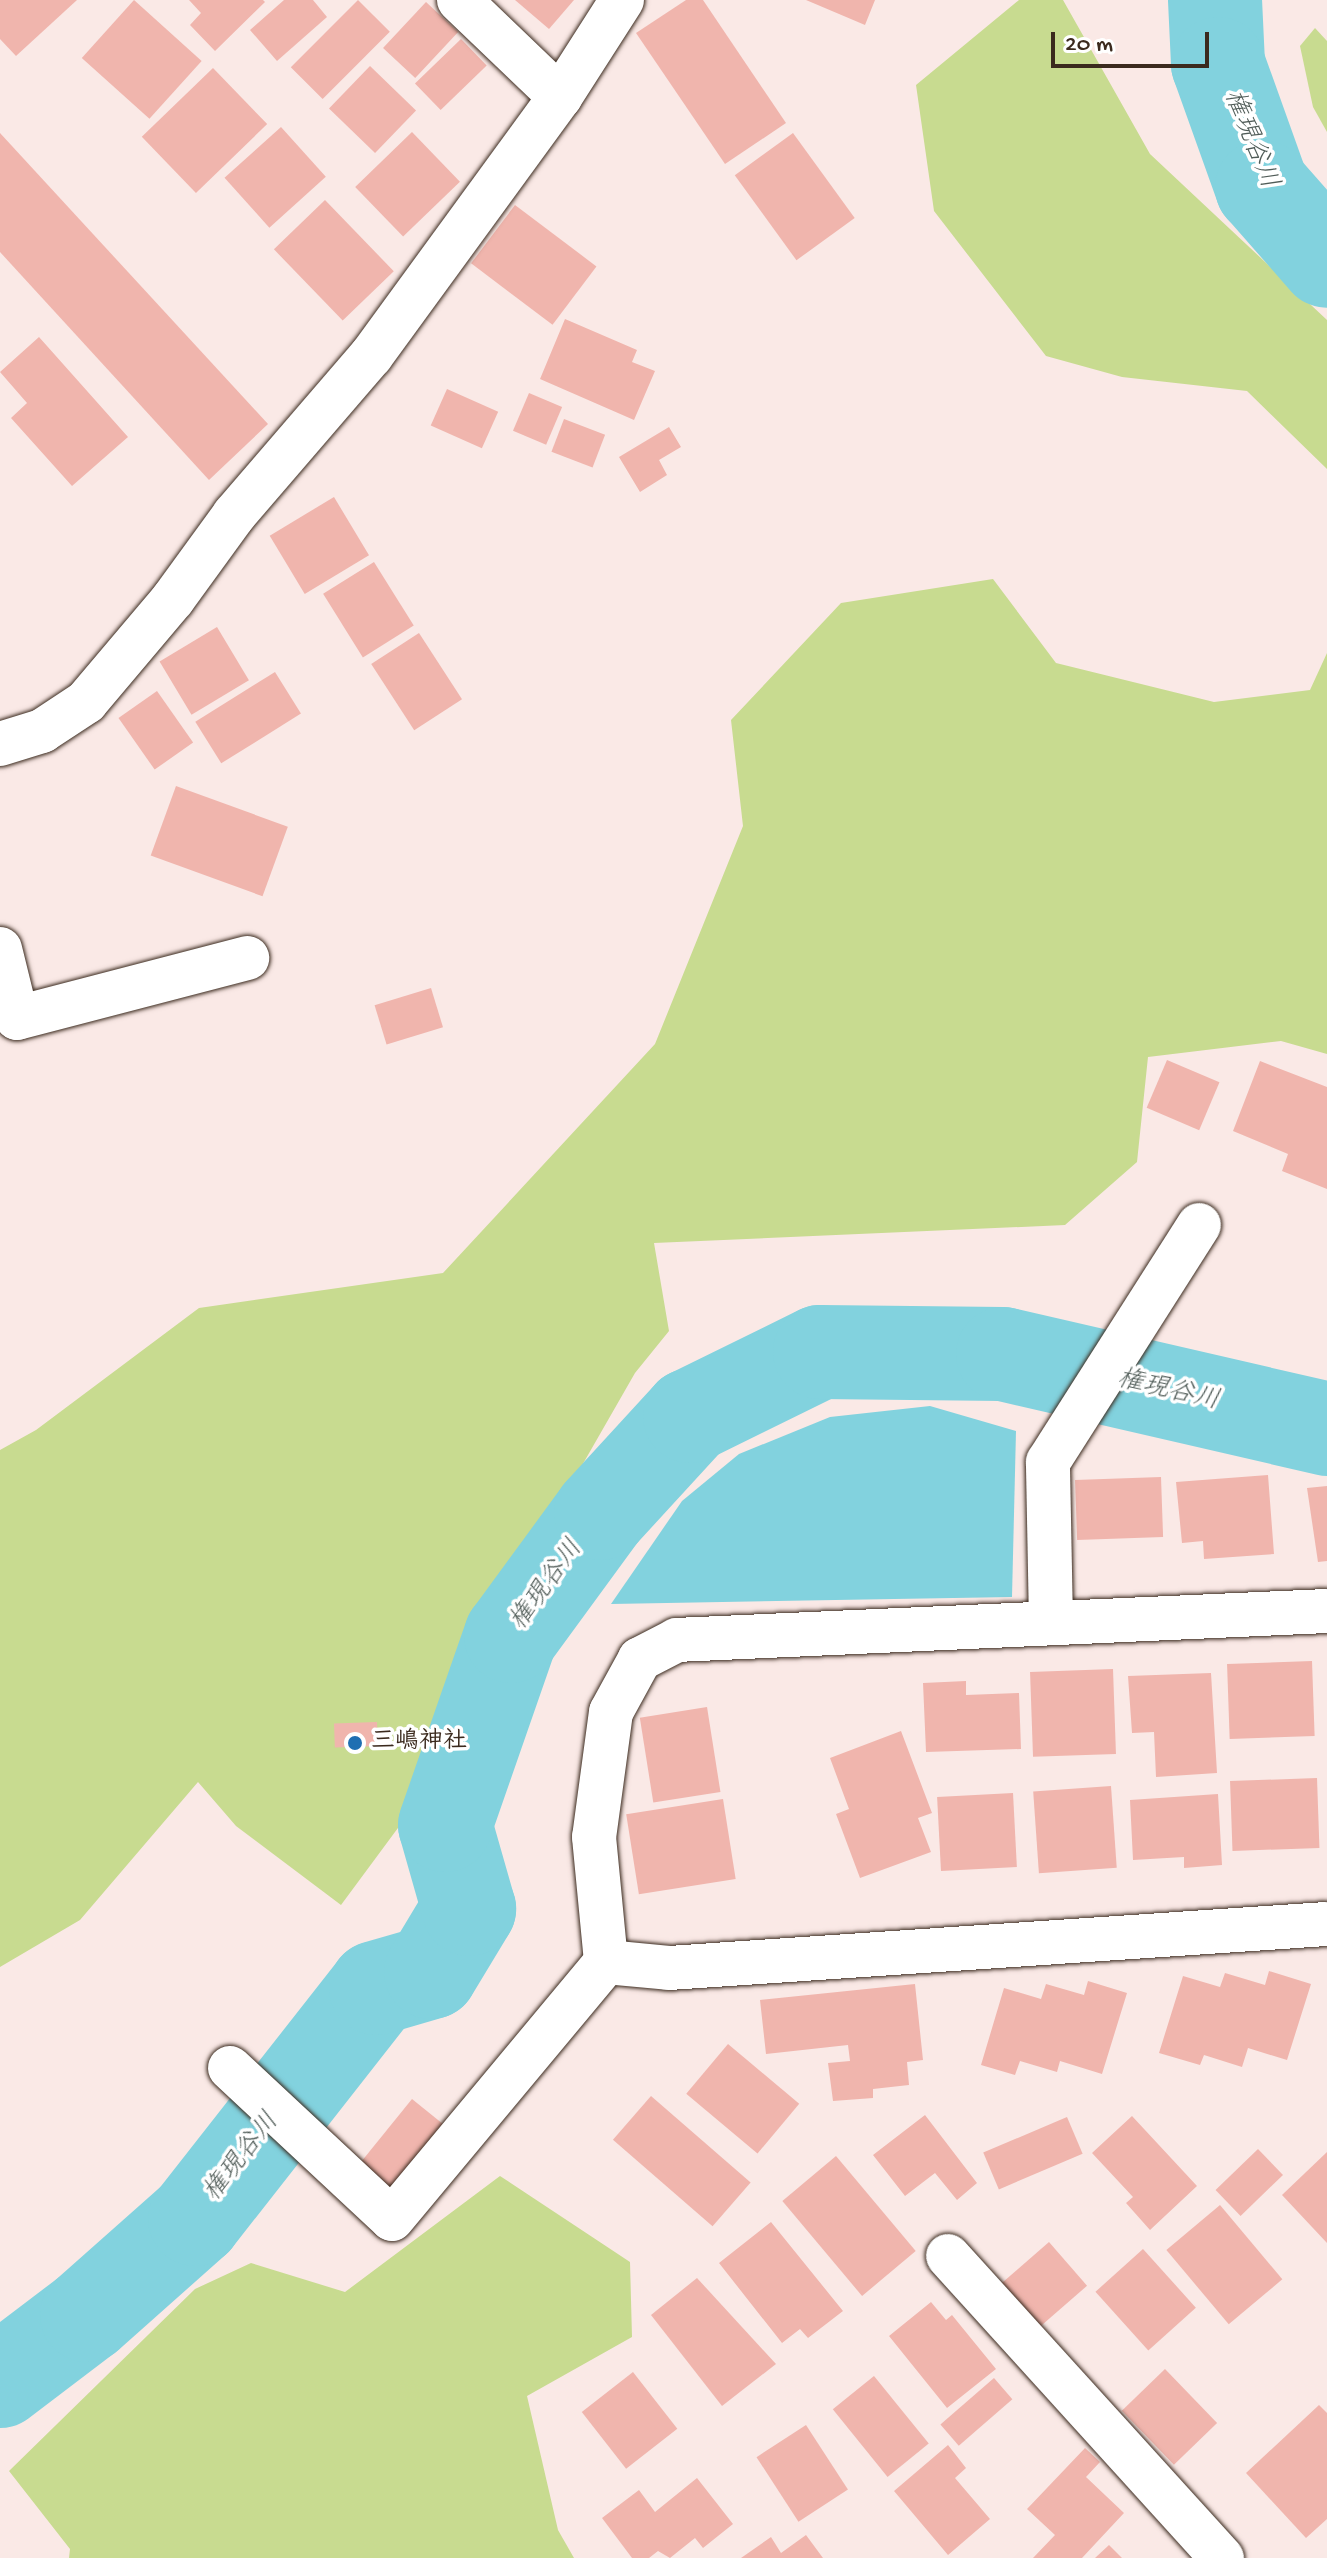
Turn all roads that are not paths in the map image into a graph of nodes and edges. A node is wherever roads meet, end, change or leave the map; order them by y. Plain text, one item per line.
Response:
1 (459, 0) edge
2 (622, 0) edge
3 (560, 97) junction
4 (0, 744) edge
5 (0, 949) edge
6 (247, 958) dead end
7 (1199, 1225) dead end
8 (1327, 1611) edge
9 (1051, 1623) junction
10 (1327, 1924) edge
11 (606, 1962) junction
12 (230, 2068) dead end
13 (948, 2256) dead end
14 (1222, 2558) edge

1 - 3 street
2 - 3 street
3 - 4 street
5 - 6 street
7 - 9 street
8 - 9 street
9 - 11 street
10 - 11 street
11 - 12 street
13 - 14 street

